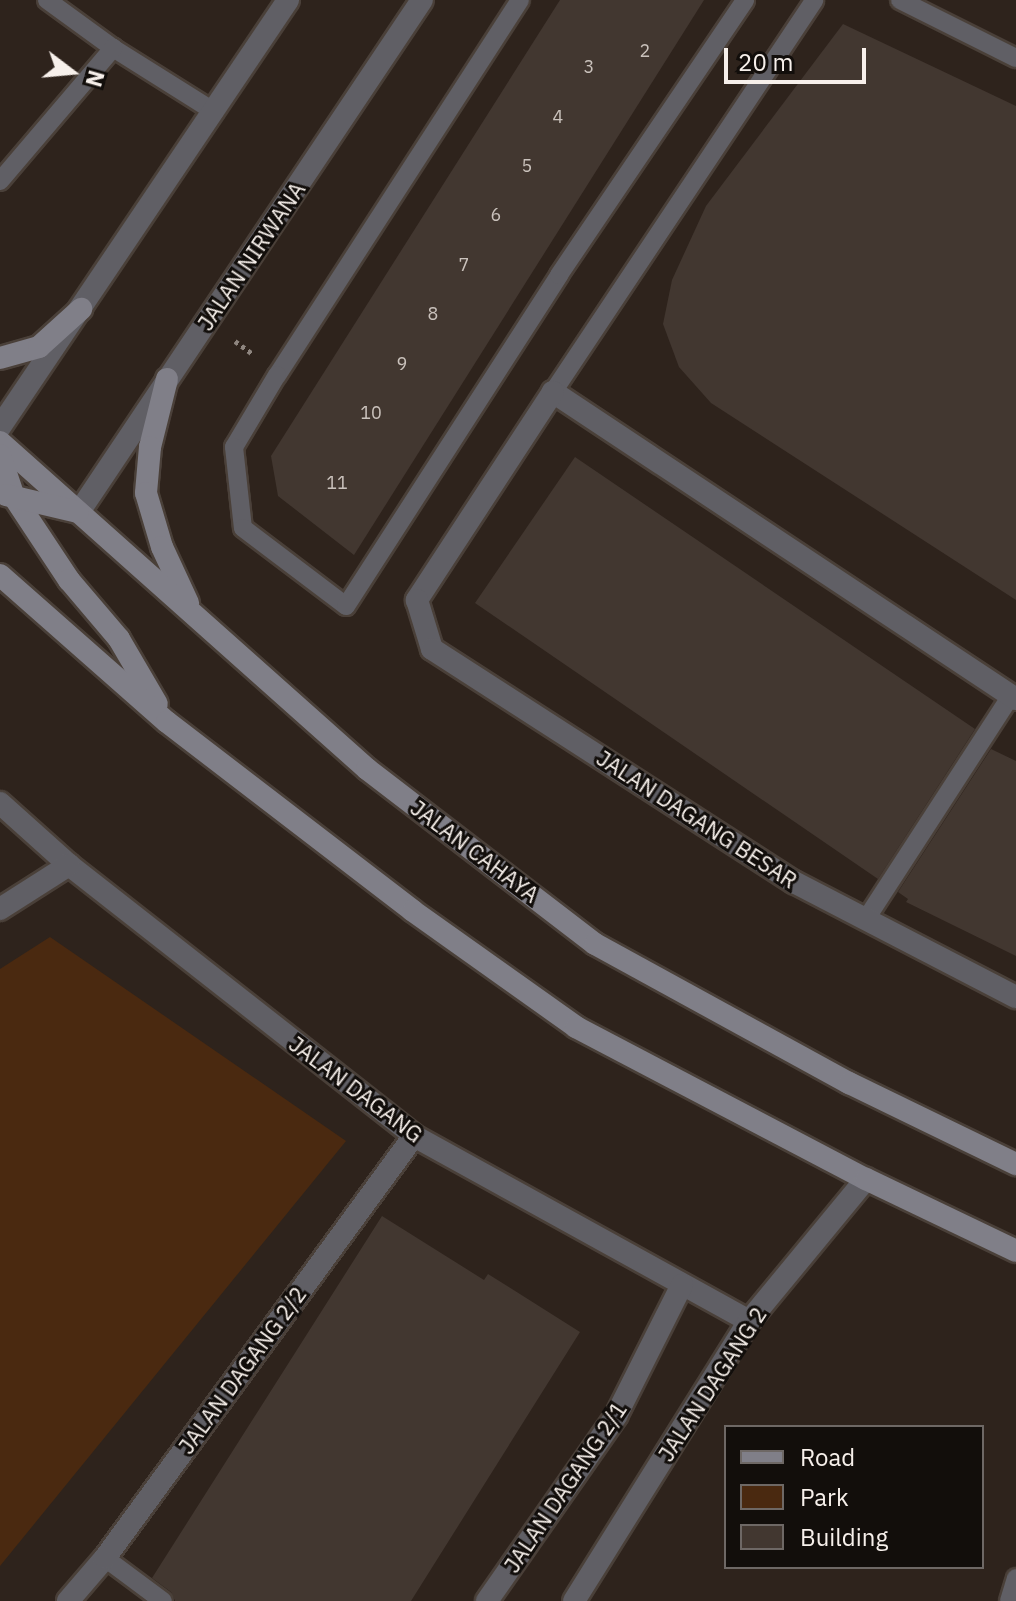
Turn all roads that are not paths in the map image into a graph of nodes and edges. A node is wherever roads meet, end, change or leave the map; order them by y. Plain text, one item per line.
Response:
1 (47, 0) edge
2 (288, 0) edge
3 (422, 0) edge
4 (520, 0) edge
5 (745, 0) edge
6 (814, 0) edge
7 (900, 0) edge
8 (113, 48) junction
9 (1016, 58) edge
10 (215, 112) junction
11 (0, 181) edge
12 (81, 309) junction
13 (0, 358) edge
14 (167, 379) junction
15 (553, 392) junction
16 (0, 427) edge
17 (0, 442) edge
18 (0, 455) edge
19 (7, 495) edge
20 (79, 512) junction
21 (0, 575) edge
22 (193, 613) junction
23 (1013, 698) edge
24 (167, 722) junction
25 (0, 803) edge
26 (69, 865) junction
27 (0, 909) edge
28 (866, 919) junction
29 (1016, 997) edge
30 (414, 1136) junction
31 (1016, 1164) edge
32 (866, 1179) junction
33 (1016, 1251) edge
34 (682, 1285) junction
35 (749, 1321) junction
36 (105, 1558) junction
37 (1016, 1578) edge
38 (68, 1601) edge
39 (163, 1601) edge
40 (487, 1601) edge
41 (574, 1601) edge
42 (1009, 1601) edge

1 - 8 lane
2 - 10 street
3 - 14 street, JALAN NIRWANA
4 - 5 lane
6 - 15 lane
7 - 9 lane
8 - 10 lane
8 - 11 lane
10 - 12 street
12 - 13 main road
12 - 16 street
14 - 20 street, JALAN NIRWANA
14 - 22 main road
15 - 23 street
15 - 28 street, JALAN DAGANG BESAR
17 - 20 main road, JALAN CAHAYA
18 - 19 main road
19 - 20 main road
19 - 24 main road
20 - 22 main road, JALAN CAHAYA
21 - 24 main road
22 - 31 main road, JALAN CAHAYA
23 - 28 lane
24 - 32 main road
25 - 26 street, JALAN DAGANG
26 - 27 street
26 - 30 street, JALAN DAGANG
28 - 29 street, JALAN DAGANG BESAR
30 - 34 street, JALAN DAGANG
30 - 36 street, JALAN DAGANG 2/2
32 - 33 main road
32 - 35 street, JALAN DAGANG 2
34 - 35 street, JALAN DAGANG
34 - 40 street, JALAN DAGANG 2/1
35 - 41 street, JALAN DAGANG 2
36 - 38 street, JALAN DAGANG 2/2
36 - 39 lane
37 - 42 lane

